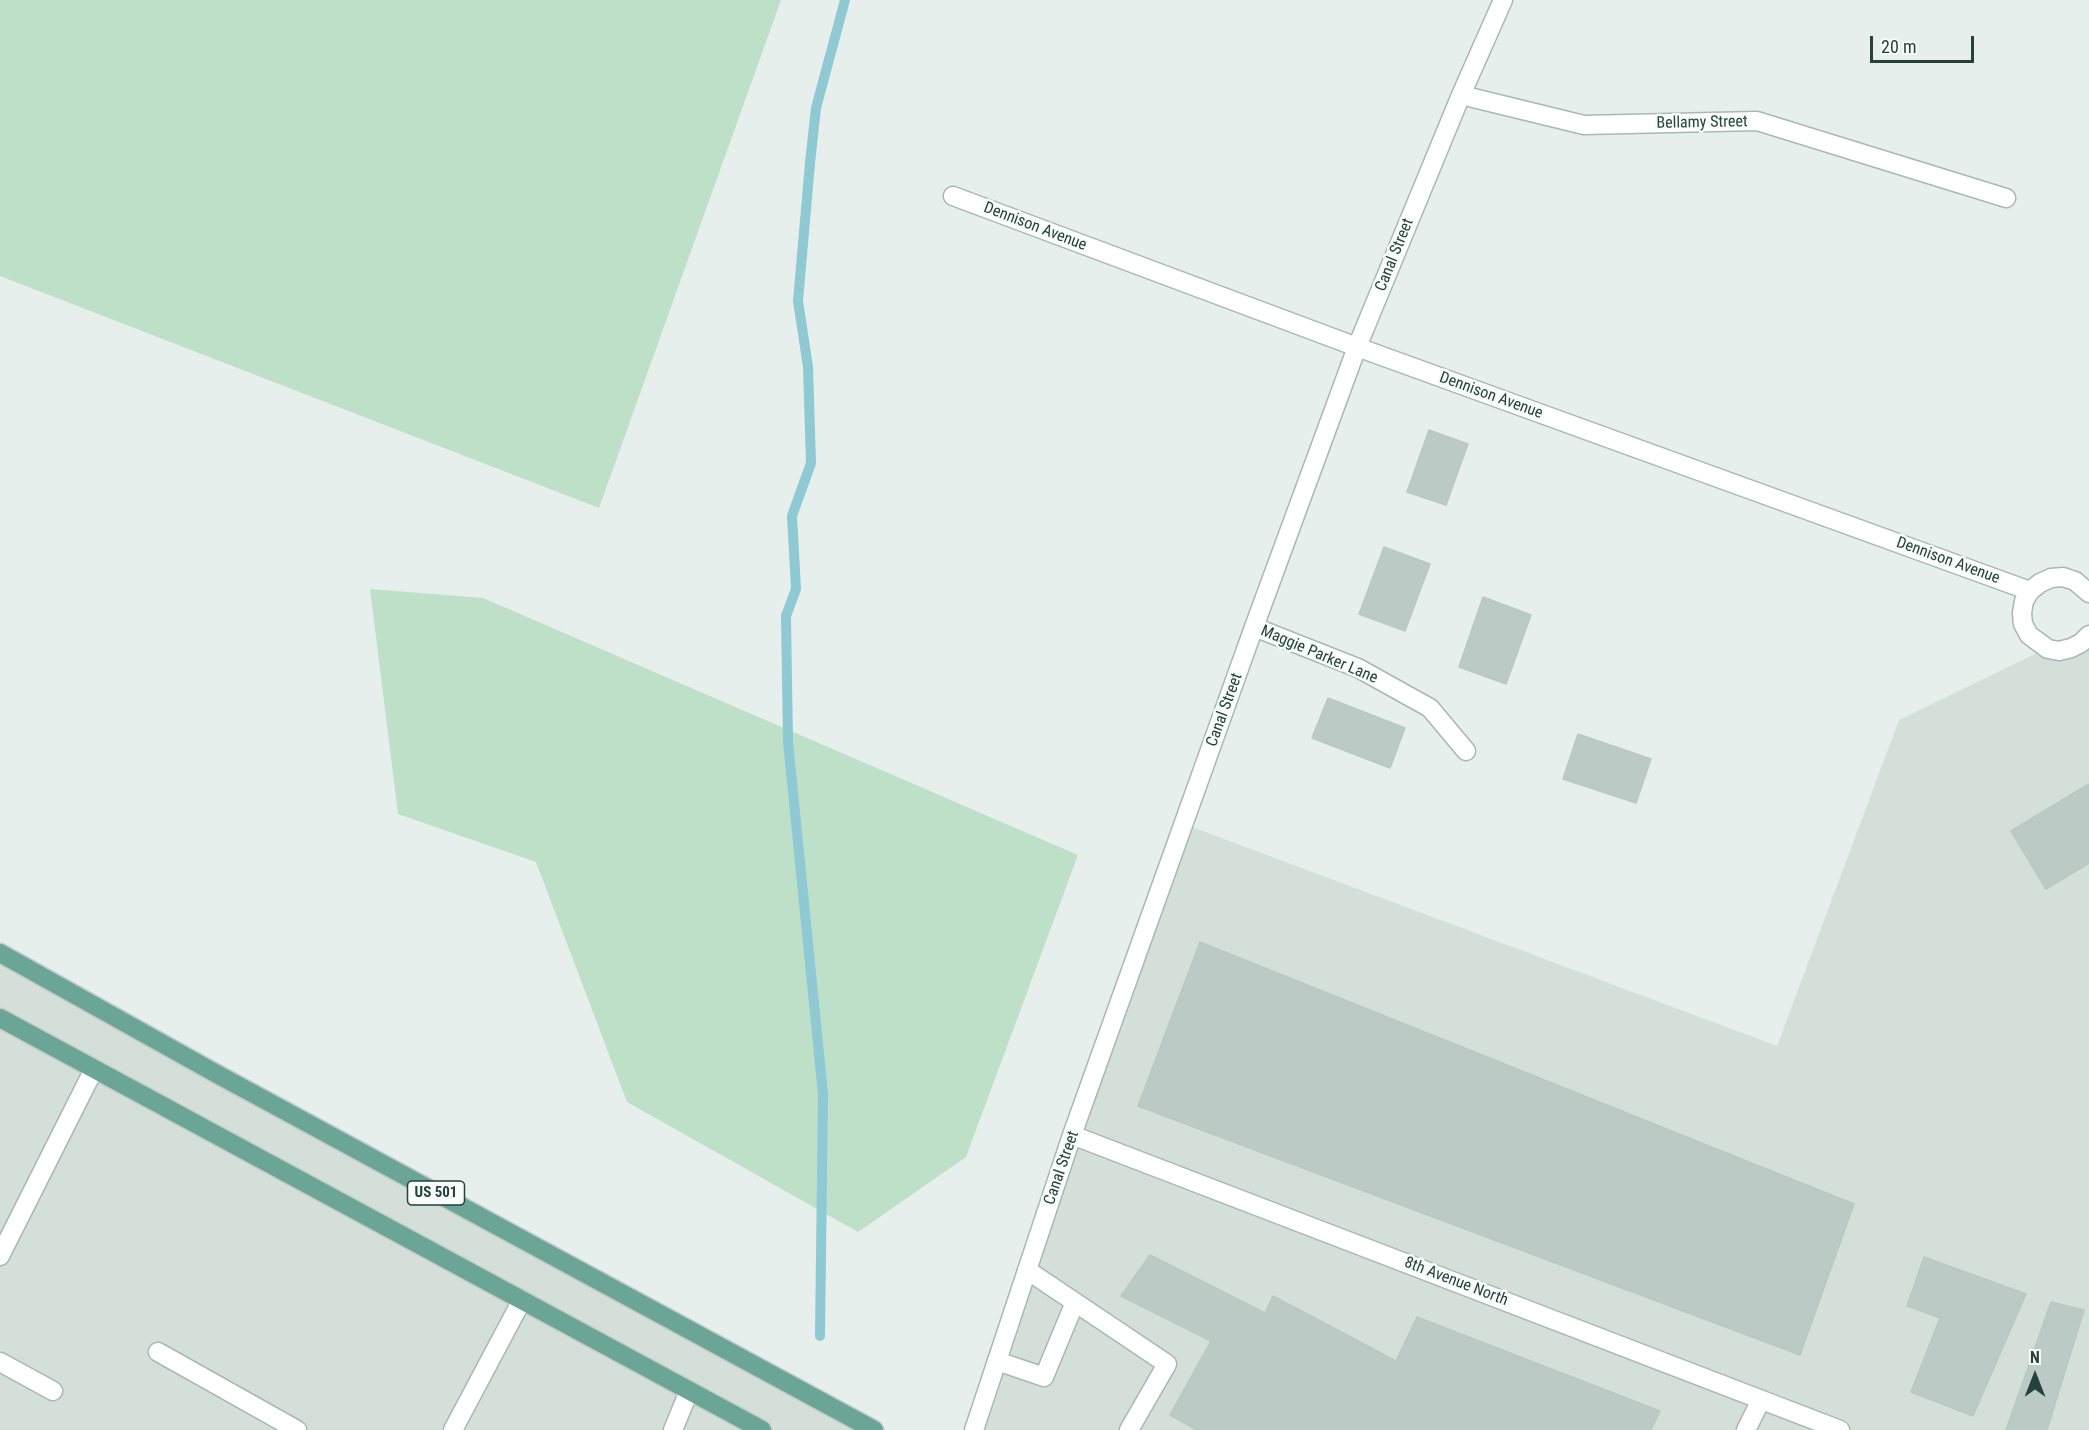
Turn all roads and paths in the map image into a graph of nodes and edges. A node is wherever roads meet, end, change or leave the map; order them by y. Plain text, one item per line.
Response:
1 (1503, 0) edge
2 (1461, 95) junction
3 (953, 196) dead end
4 (2006, 198) dead end
5 (1357, 347) junction
6 (2030, 591) junction
7 (2089, 593) edge
8 (1254, 627) junction
9 (2089, 635) edge
10 (1466, 750) dead end
11 (0, 953) edge
12 (0, 1018) edge
13 (94, 1069) junction
14 (1072, 1135) junction
15 (1, 1252) edge
16 (1028, 1270) junction
17 (522, 1300) junction
18 (1075, 1302) junction
19 (158, 1352) dead end
20 (997, 1361) junction
21 (0, 1362) edge
22 (53, 1391) dead end
23 (689, 1391) junction
24 (1761, 1400) junction
25 (297, 1430) edge
26 (453, 1430) edge
27 (673, 1430) edge
28 (762, 1430) edge
29 (874, 1430) edge
30 (974, 1430) edge
31 (1129, 1430) edge
32 (1746, 1430) edge
33 (1840, 1430) edge

1 - 2 street, Canal Street
2 - 4 street, Bellamy Street
2 - 5 street, Canal Street
3 - 5 street, Dennison Avenue
5 - 6 street, Dennison Avenue
5 - 8 street, Canal Street
6 - 7 street
6 - 9 street
8 - 10 street, Maggie Parker Lane
8 - 14 street, Canal Street
11 - 29 main road, US 501
12 - 13 main road
13 - 15 street
13 - 17 main road
14 - 16 street, Canal Street
14 - 24 street, 8th Avenue North
16 - 18 street
16 - 20 street, Canal Street
17 - 23 main road
17 - 26 street
18 - 20 street
18 - 31 street
19 - 25 street
20 - 30 street, Canal Street
21 - 22 street
23 - 27 street
23 - 28 main road
24 - 32 street
24 - 33 street, 8th Avenue North

